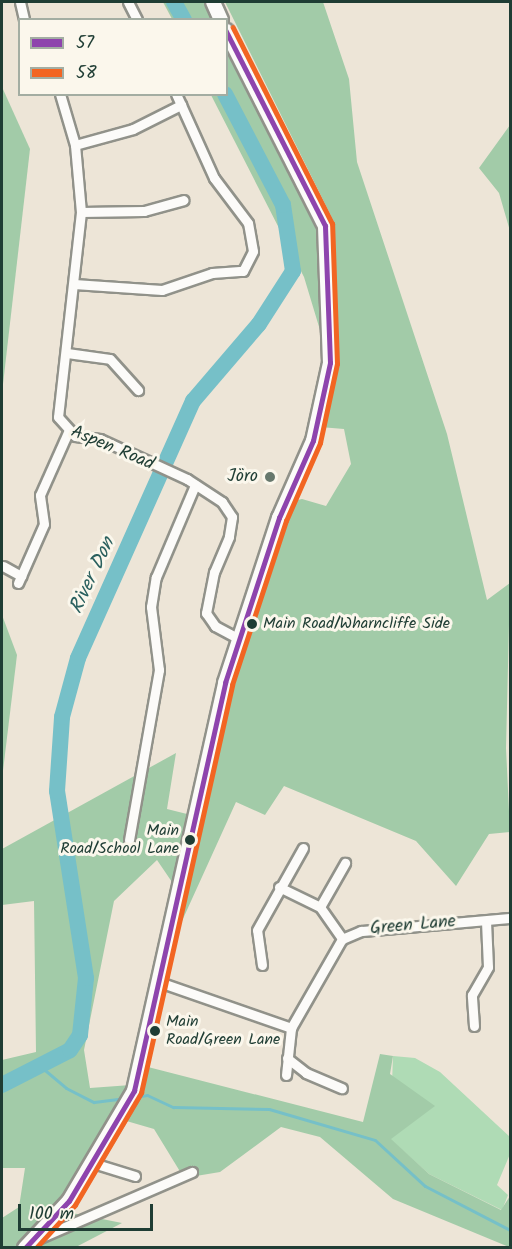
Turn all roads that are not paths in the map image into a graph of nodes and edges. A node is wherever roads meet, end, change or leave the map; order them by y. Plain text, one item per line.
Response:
1 (20, 2) edge
2 (128, 2) edge
3 (213, 2) edge
4 (24, 18) edge
5 (136, 18) edge
6 (220, 18) edge
7 (228, 35) edge
8 (61, 96) edge
9 (177, 96) edge
10 (181, 105) junction
11 (75, 145) junction
12 (184, 200) dead end
13 (81, 212) junction
14 (74, 284) junction
15 (67, 353) junction
16 (138, 390) dead end
17 (68, 432) junction
18 (191, 482) junction
19 (3, 566) dead end
20 (239, 639) junction
21 (129, 840) dead end
22 (303, 848) dead end
23 (345, 863) dead end
24 (279, 887) junction
25 (320, 907) junction
26 (510, 918) edge
27 (486, 921) junction
28 (342, 939) junction
29 (262, 965) dead end
30 (162, 983) junction
31 (474, 1026) dead end
32 (291, 1028) junction
33 (287, 1058) junction
34 (286, 1075) dead end
35 (342, 1088) dead end
36 (93, 1163) junction
37 (192, 1172) dead end
38 (135, 1176) dead end
39 (29, 1244) edge

1 - 4 street
2 - 5 street
3 - 6 main road
7 - 20 main road
8 - 11 street, Aspen Road
9 - 10 street
10 - 11 street
10 - 14 street
11 - 13 street, Aspen Road
12 - 13 street
13 - 14 street, Aspen Road
14 - 15 street, Aspen Road
15 - 16 street
15 - 17 street, Aspen Road
17 - 18 street, Aspen Road
17 - 19 street
18 - 20 street, Aspen Road
18 - 21 street
20 - 30 main road
22 - 24 street
23 - 25 street
24 - 25 street
24 - 29 street
25 - 28 street
26 - 27 street, Green Lane
27 - 28 street, Green Lane
27 - 31 street
28 - 32 street
30 - 32 street
30 - 36 main road
32 - 33 street
33 - 34 street
33 - 35 street
36 - 38 street
36 - 39 main road
37 - 39 street

